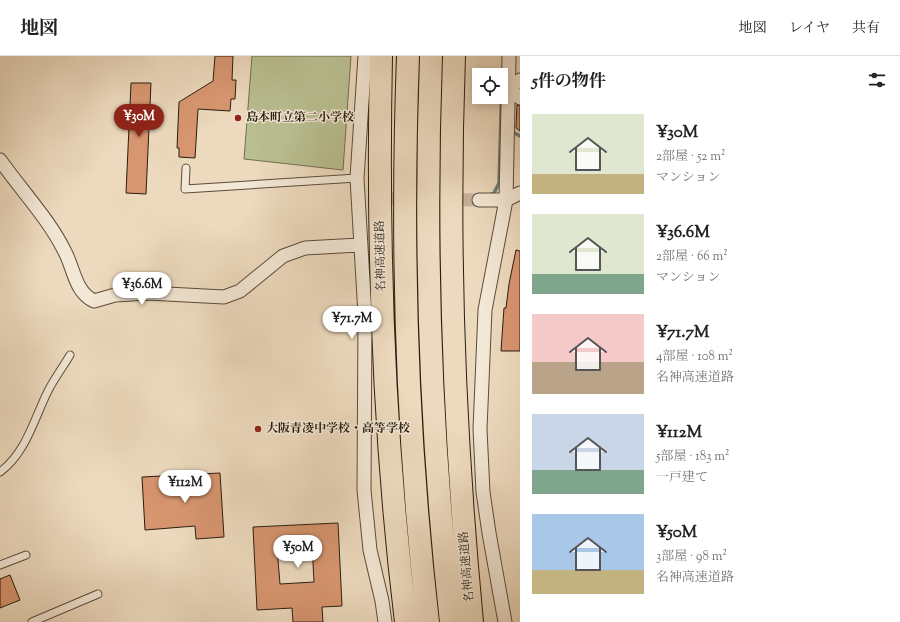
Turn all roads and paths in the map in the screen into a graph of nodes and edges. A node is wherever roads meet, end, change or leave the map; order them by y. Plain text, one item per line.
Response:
1 (365, 56) edge
2 (381, 56) edge
3 (408, 56) edge
4 (431, 56) edge
5 (454, 56) edge
6 (510, 56) edge
7 (520, 80) edge
8 (509, 88) junction
9 (520, 98) edge
10 (0, 160) edge
11 (186, 168) dead end
12 (357, 178) junction
13 (520, 193) edge
14 (479, 200) tunnel mouth
15 (506, 200) junction
16 (360, 245) junction
17 (70, 355) dead end
18 (0, 472) edge
19 (26, 554) dead end
20 (0, 565) edge
21 (98, 594) dead end
22 (32, 622) edge
23 (384, 622) edge
24 (406, 622) edge
25 (428, 622) edge
26 (451, 622) edge
27 (472, 622) edge
28 (505, 622) edge

1 - 12 street
2 - 24 highway, 名神高速道路
3 - 25 highway, 名神高速道路
4 - 26 highway, 名神高速道路
5 - 27 highway, 名神高速道路
6 - 8 street
7 - 8 street
8 - 9 street
8 - 15 street
10 - 16 street
11 - 12 lane
12 - 16 street
13 - 15 street
14 - 15 street
15 - 28 street
16 - 23 street
17 - 18 lane
19 - 20 lane
21 - 22 lane

